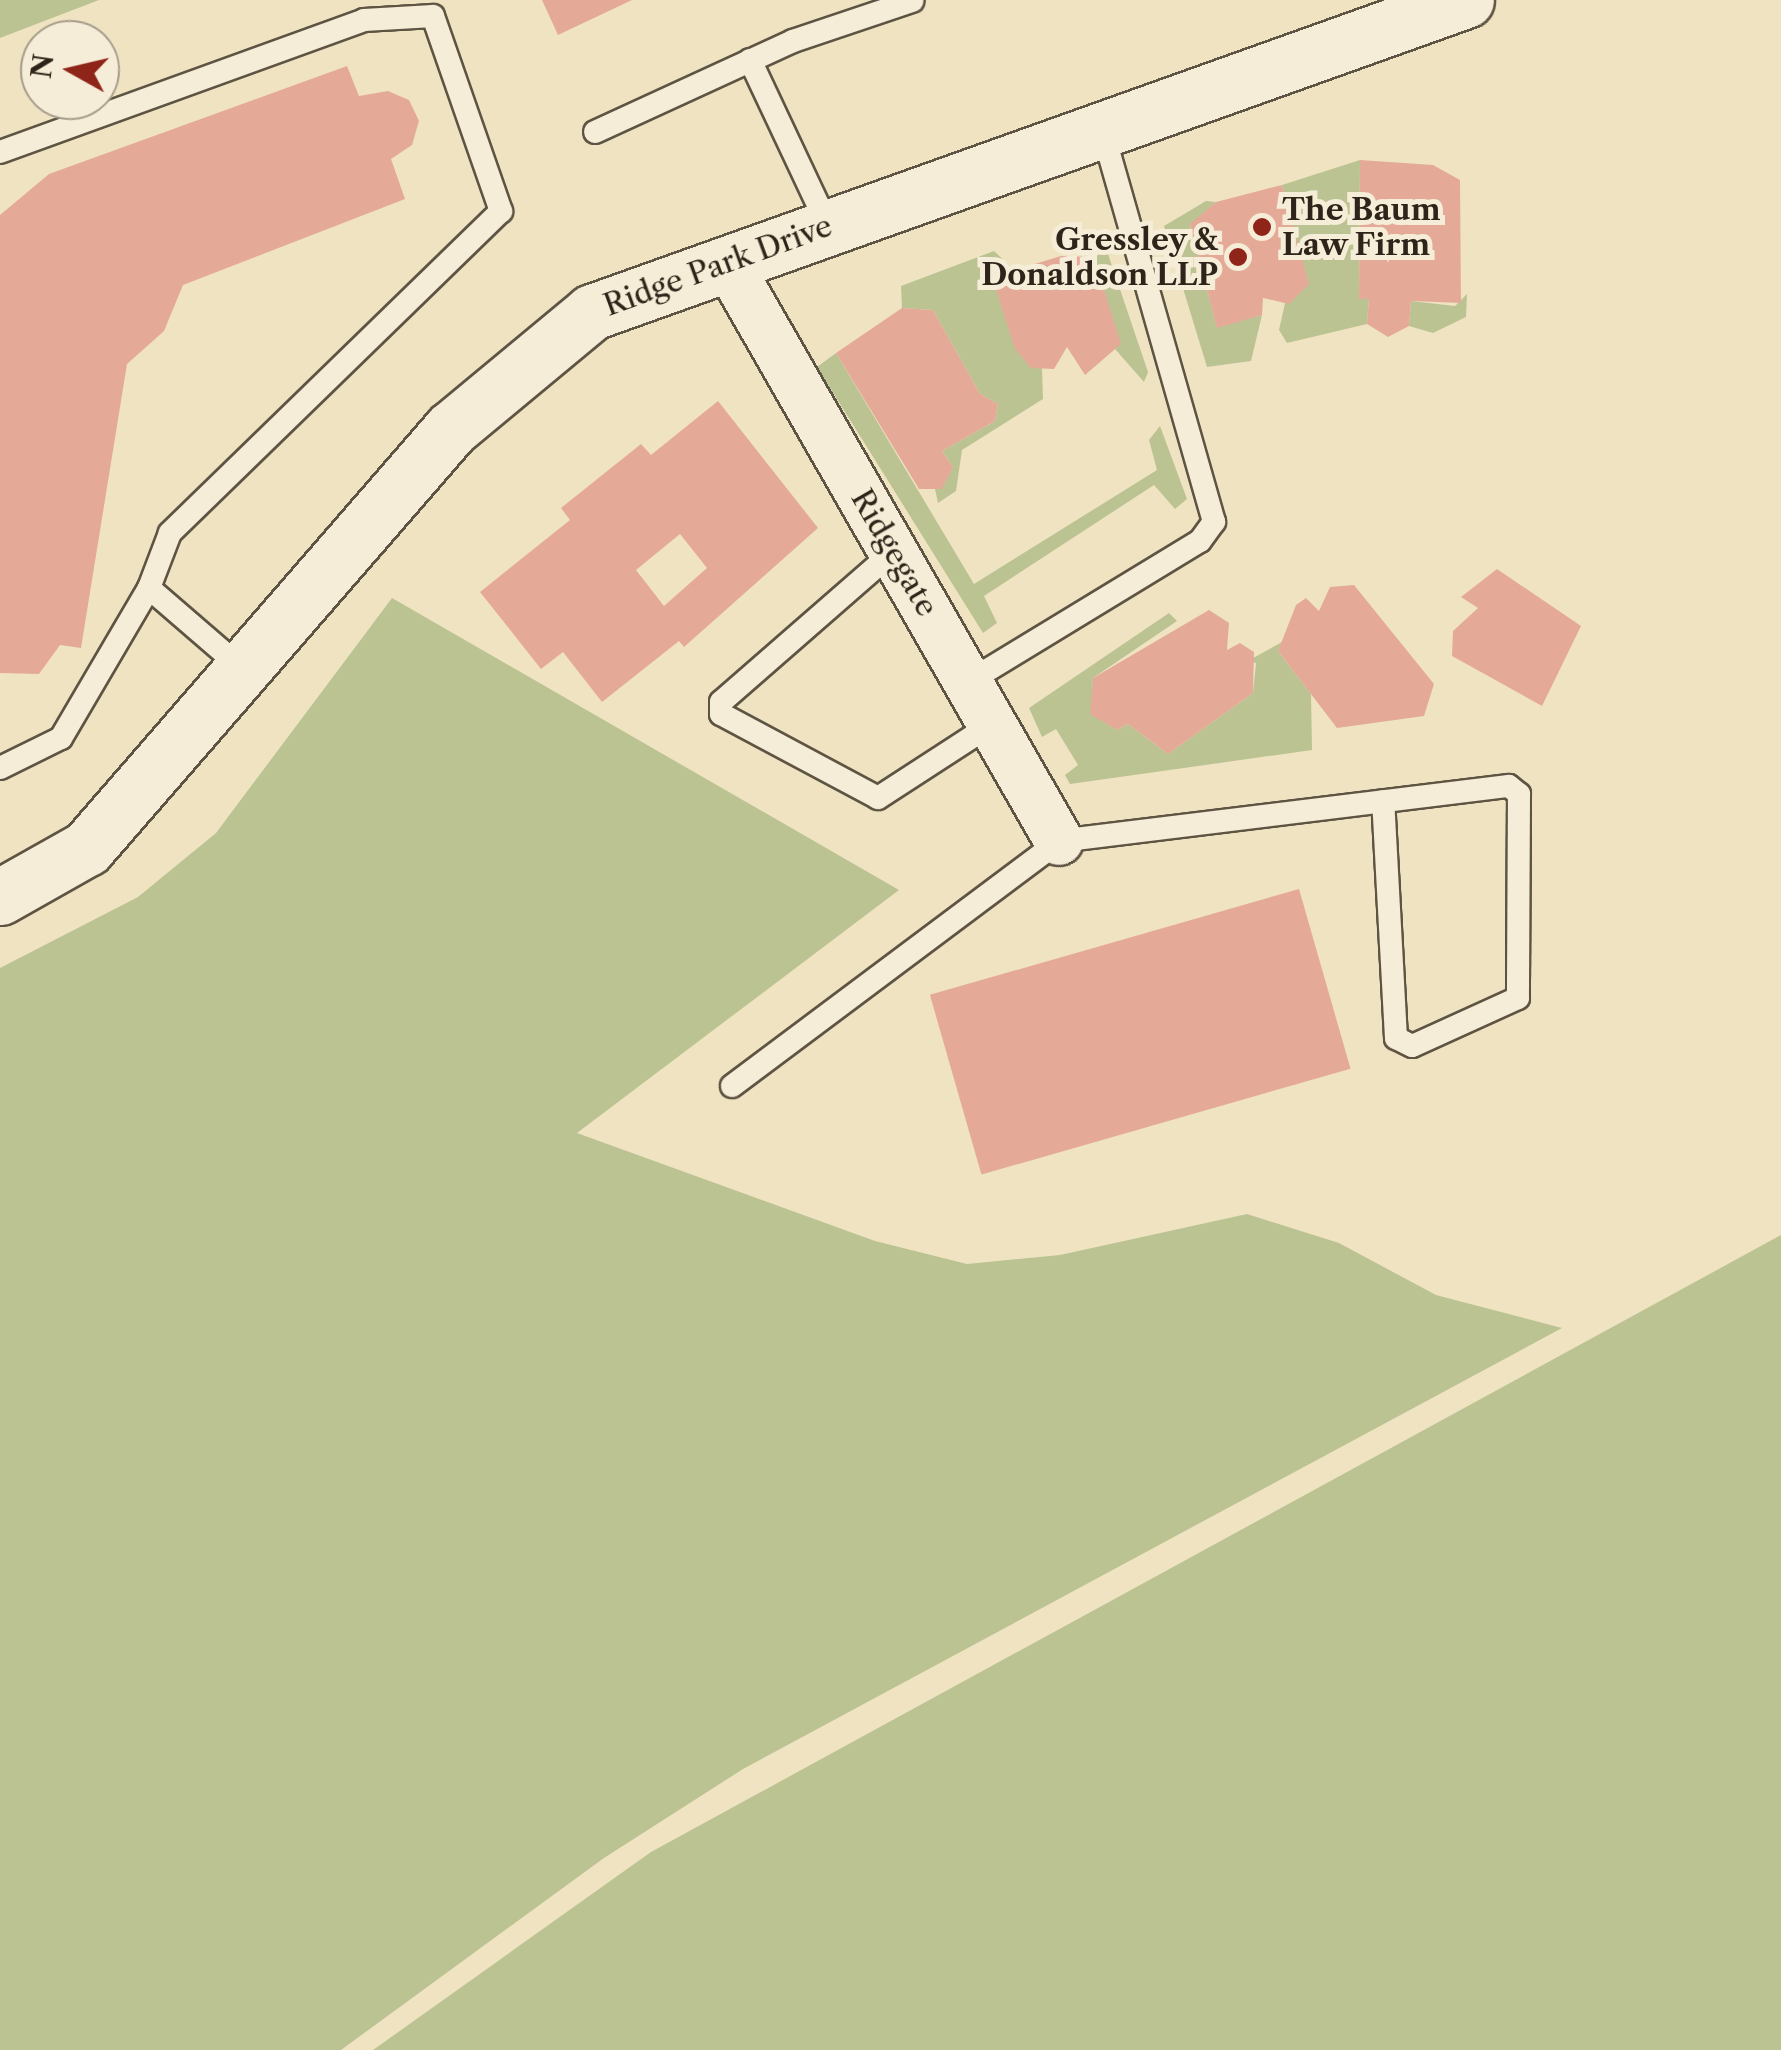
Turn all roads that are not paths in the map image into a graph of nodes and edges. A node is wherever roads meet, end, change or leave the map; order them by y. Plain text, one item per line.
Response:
1 (1466, 0) edge
2 (912, 1) edge
3 (750, 60) junction
4 (1101, 125) junction
5 (596, 132) dead end
6 (0, 152) edge
7 (828, 226) junction
8 (728, 264) junction
9 (893, 552) junction
10 (149, 588) junction
11 (243, 668) junction
12 (968, 682) junction
13 (992, 724) junction
14 (0, 768) edge
15 (1383, 801) junction
16 (1059, 841) junction
17 (0, 897) edge
18 (732, 1086) dead end

1 - 4 street, Ridge Park Drive
2 - 3 lane
3 - 5 lane
3 - 7 lane
4 - 7 street, Ridge Park Drive
4 - 12 lane
6 - 10 lane
7 - 8 street, Ridge Park Drive
8 - 9 street, Ridgegate
8 - 11 street, Ridge Park Drive
9 - 12 street, Ridgegate
9 - 13 lane
10 - 11 lane
10 - 14 lane
11 - 17 street, Ridge Park Drive
12 - 13 street, Ridgegate
13 - 16 street, Ridgegate
15 - 15 lane
15 - 16 lane
16 - 18 lane

